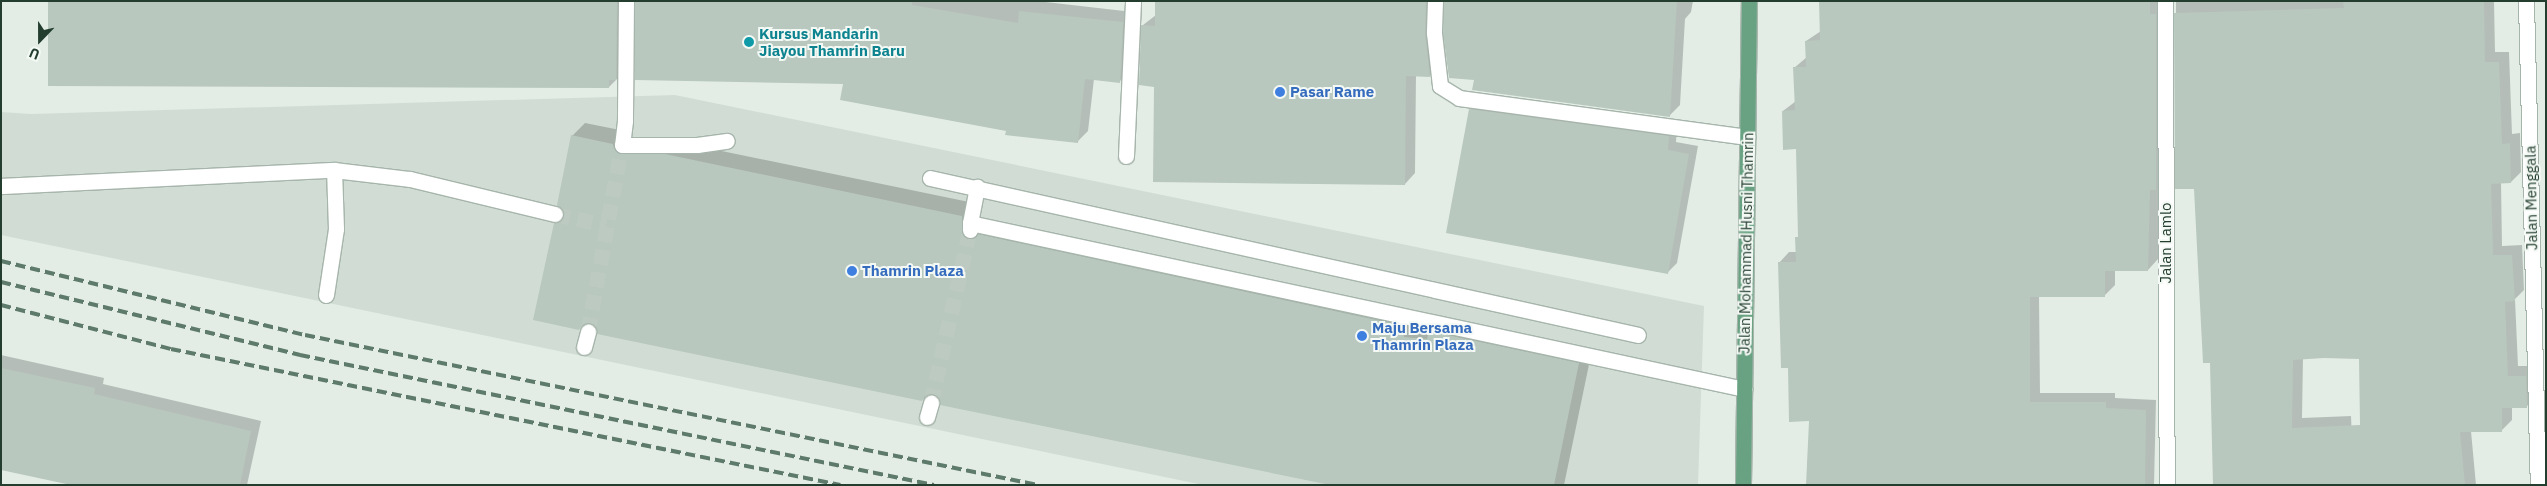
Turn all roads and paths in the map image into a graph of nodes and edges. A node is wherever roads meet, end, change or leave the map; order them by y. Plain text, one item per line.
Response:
1 (626, 1) edge
2 (1133, 1) edge
3 (1435, 1) edge
4 (1749, 1) edge
5 (2165, 1) edge
6 (2526, 1) edge
7 (1747, 137) junction
8 (727, 141) dead end
9 (1126, 156) dead end
10 (334, 170) junction
11 (930, 178) dead end
12 (1, 186) edge
13 (977, 186) junction
14 (555, 214) tunnel mouth
15 (326, 295) dead end
16 (588, 332) tunnel mouth
17 (1638, 335) dead end
18 (584, 347) dead end
19 (1744, 389) junction
20 (1743, 485) edge
21 (2166, 485) edge
22 (2538, 485) edge

1 - 8 street
2 - 9 street
3 - 7 street
4 - 7 main road, Jalan Mohammad Husni Thamrin
5 - 21 street, Jalan Lamlo
6 - 22 street, Jalan Menggala
7 - 19 main road, Jalan Mohammad Husni Thamrin
10 - 12 street
10 - 14 street
10 - 15 street
11 - 13 street
13 - 17 street
13 - 19 street
16 - 18 street
19 - 20 main road, Jalan Mohammad Husni Thamrin

